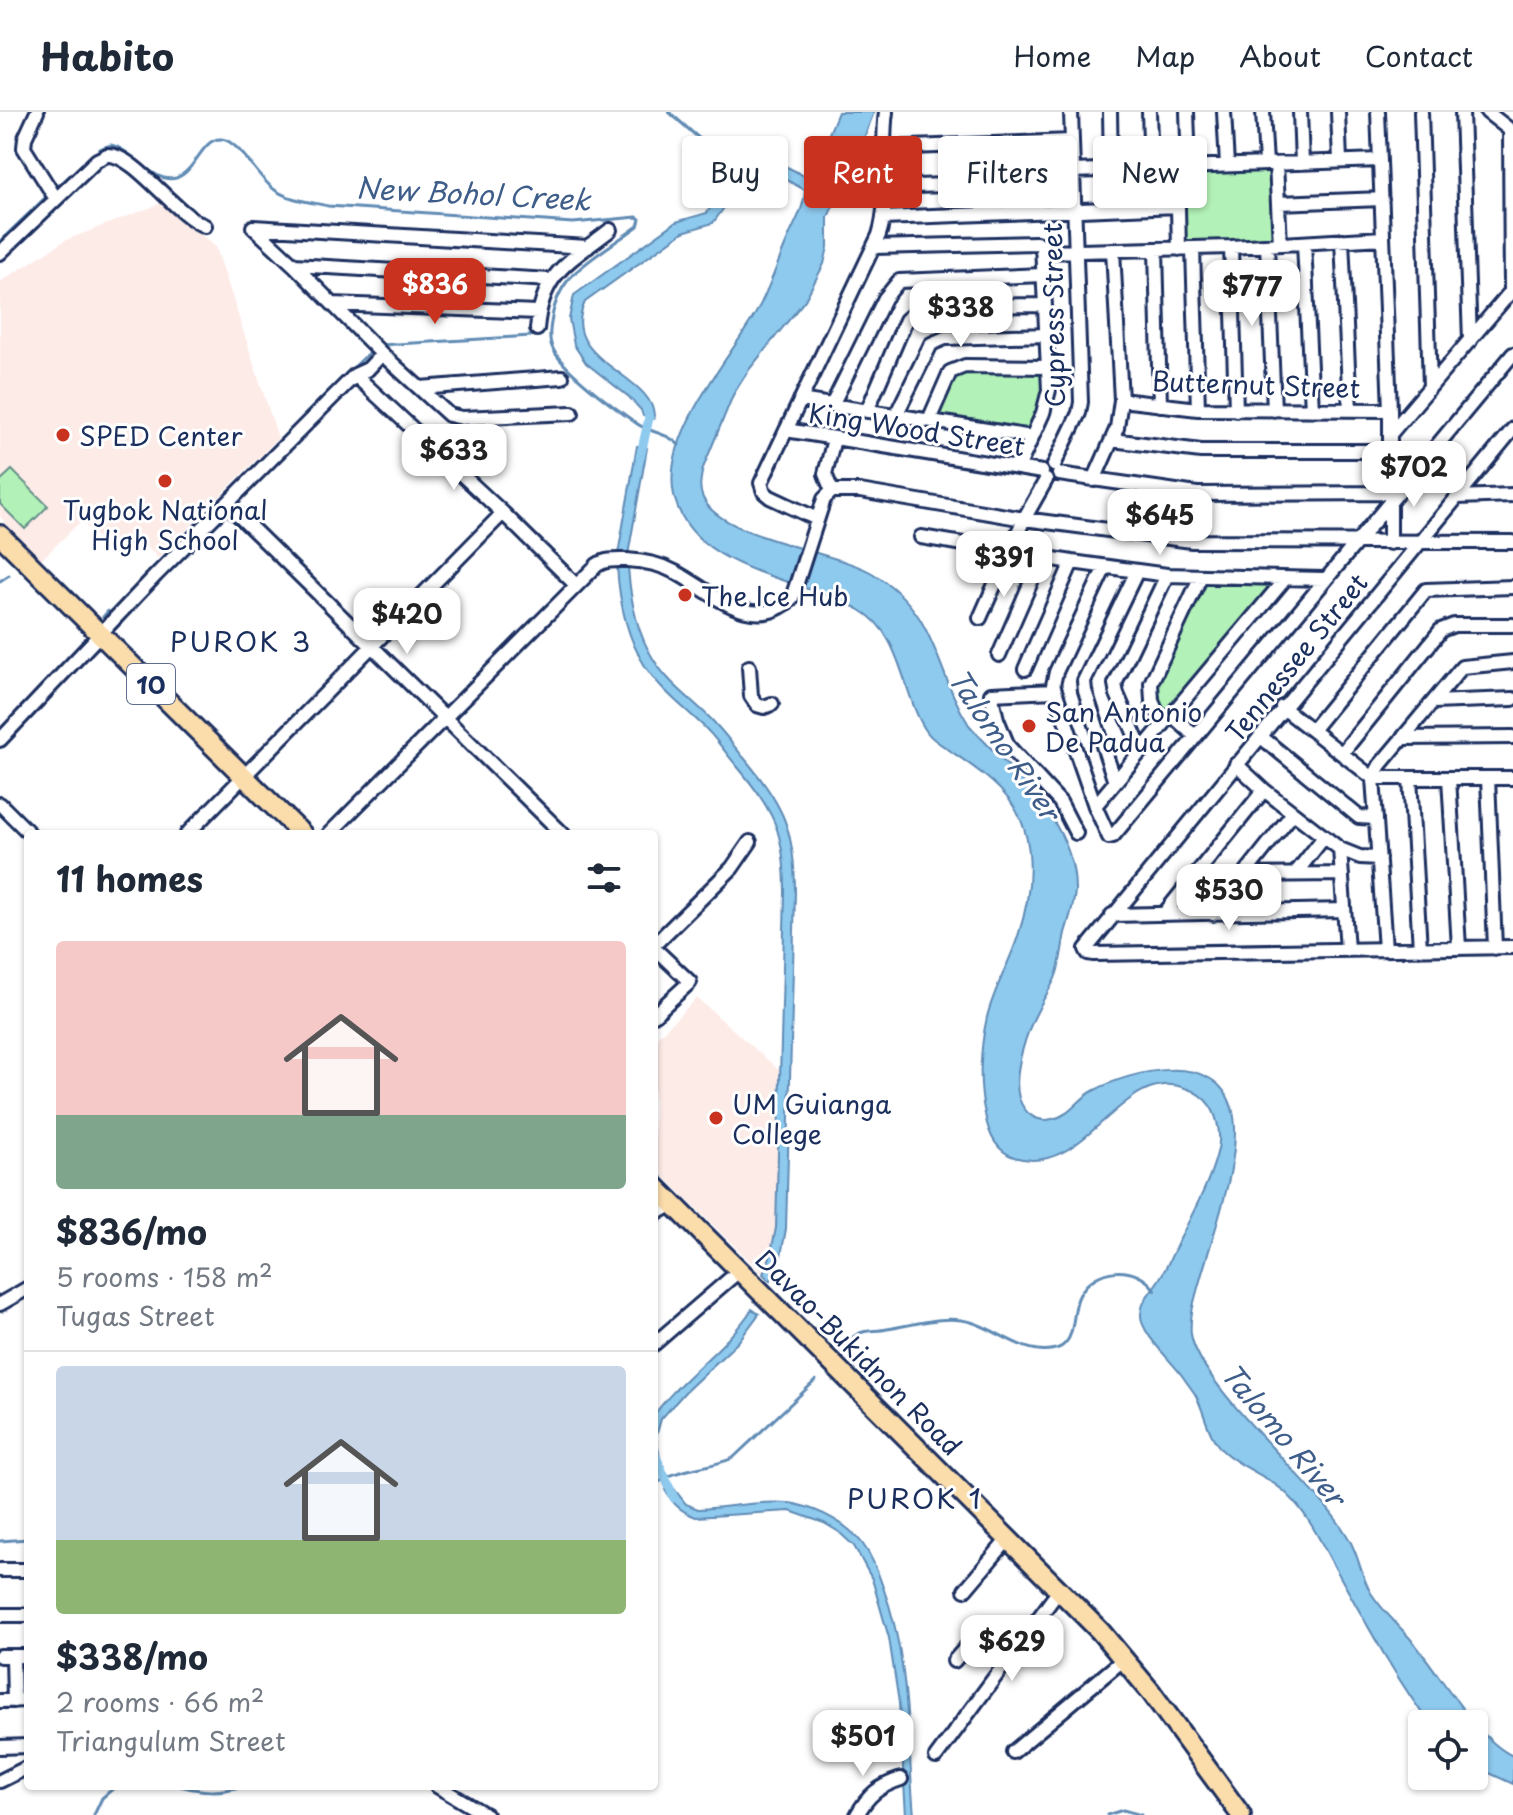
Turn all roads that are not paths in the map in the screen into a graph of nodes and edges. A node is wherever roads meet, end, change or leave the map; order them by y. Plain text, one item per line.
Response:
1 (37, 112) edge
2 (886, 112) edge
3 (1071, 112) edge
4 (1110, 112) edge
5 (1149, 112) edge
6 (1187, 112) edge
7 (1224, 112) edge
8 (1263, 112) edge
9 (1300, 112) edge
10 (1338, 112) edge
11 (1378, 112) edge
12 (1421, 112) edge
13 (1462, 112) edge
14 (1487, 112) edge
15 (1511, 130) edge
16 (884, 136) edge
17 (1071, 136) edge
18 (1110, 136) edge
19 (1150, 136) edge
20 (1185, 136) edge
21 (1380, 160) junction
22 (1340, 161) junction
23 (1302, 163) junction
24 (1271, 164) junction
25 (1227, 165) junction
26 (1207, 166) edge
27 (56, 199) junction
28 (1382, 199) junction
29 (1278, 203) junction
30 (883, 208) edge
31 (1126, 208) edge
32 (1178, 208) edge
33 (1073, 210) junction
34 (883, 218) junction
35 (205, 226) dead end
36 (610, 230) dead end
37 (1383, 238) junction
38 (1342, 240) junction
39 (1304, 243) junction
40 (1274, 245) junction
41 (588, 247) junction
42 (874, 247) junction
43 (1231, 247) junction
44 (1041, 248) junction
45 (1186, 249) junction
46 (1113, 250) junction
47 (1156, 250) junction
48 (1075, 251) junction
49 (0, 253) edge
50 (294, 265) junction
51 (1043, 275) junction
52 (550, 280) junction
53 (1512, 290) edge
54 (333, 304) junction
55 (1045, 305) junction
56 (538, 312) junction
57 (537, 329) dead end
58 (1046, 335) junction
59 (1470, 341) junction
60 (382, 354) junction
61 (1513, 354) edge
62 (1048, 367) junction
63 (355, 375) junction
64 (562, 377) dead end
65 (1430, 386) junction
66 (420, 388) junction
67 (800, 400) junction
68 (1121, 400) junction
69 (832, 405) junction
70 (1160, 405) junction
71 (1198, 409) junction
72 (1236, 410) junction
73 (1274, 410) junction
74 (1312, 410) junction
75 (1350, 410) junction
76 (1390, 410) junction
77 (867, 411) junction
78 (572, 413) dead end
79 (896, 415) junction
80 (929, 420) junction
81 (1513, 429) edge
82 (786, 430) junction
83 (1391, 433) junction
84 (1032, 437) junction
85 (834, 439) junction
86 (1112, 440) junction
87 (1391, 451) junction
88 (1018, 468) junction
89 (1050, 473) junction
90 (1094, 480) junction
91 (832, 491) junction
92 (1391, 492) junction
93 (1512, 494) edge
94 (1457, 497) junction
95 (227, 504) junction
96 (503, 513) junction
97 (1024, 519) junction
98 (815, 524) junction
99 (0, 535) edge
100 (921, 537) dead end
101 (1513, 542) edge
102 (1355, 543) junction
103 (1393, 543) junction
104 (1418, 543) junction
105 (1010, 552) junction
106 (1042, 557) junction
107 (1072, 562) junction
108 (1105, 567) junction
109 (1137, 571) junction
110 (1167, 575) junction
111 (1200, 578) junction
112 (1285, 579) junction
113 (1324, 579) junction
114 (576, 585) junction
115 (1513, 587) edge
116 (980, 618) dead end
117 (1513, 625) edge
118 (101, 634) junction
119 (372, 647) junction
120 (999, 655) dead end
121 (1513, 662) edge
122 (749, 667) dead end
123 (1025, 669) dead end
124 (1054, 691) junction
125 (1513, 699) edge
126 (1433, 702) junction
127 (772, 704) dead end
128 (1282, 707) junction
129 (446, 719) junction
130 (1167, 720) junction
131 (1313, 729) junction
132 (1195, 736) junction
133 (1260, 736) junction
134 (1513, 737) edge
135 (1402, 738) junction
136 (0, 740) edge
137 (1142, 751) junction
138 (1342, 753) junction
139 (1236, 764) junction
140 (244, 776) junction
141 (1373, 778) junction
142 (1410, 778) junction
143 (1449, 778) junction
144 (1488, 778) junction
145 (1513, 778) edge
146 (1115, 782) junction
147 (1264, 790) junction
148 (0, 804) edge
149 (1095, 806) junction
150 (1293, 813) junction
151 (1376, 818) junction
152 (26, 830) edge
153 (191, 830) edge
154 (298, 830) edge
155 (333, 830) edge
156 (559, 830) edge
157 (1076, 833) dead end
158 (1324, 837) junction
159 (750, 842) dead end
160 (1340, 849) junction
161 (1379, 858) junction
162 (1295, 874) junction
163 (1342, 874) junction
164 (1243, 875) junction
165 (1344, 910) junction
166 (1164, 914) junction
167 (1213, 914) junction
168 (1112, 915) junction
169 (658, 928) edge
170 (665, 934) junction
171 (658, 942) edge
172 (1513, 947) edge
173 (1459, 948) junction
174 (1495, 948) junction
175 (1385, 949) junction
176 (1420, 949) junction
177 (1347, 950) junction
178 (658, 951) edge
179 (658, 1011) edge
180 (658, 1189) edge
181 (673, 1204) junction
182 (658, 1213) edge
183 (740, 1270) junction
184 (24, 1290) edge
185 (0, 1304) edge
186 (658, 1341) edge
187 (1009, 1538) junction
188 (0, 1570) edge
189 (24, 1570) edge
190 (1060, 1589) junction
191 (965, 1590) dead end
192 (0, 1615) edge
193 (24, 1615) edge
194 (6, 1656) edge
195 (1124, 1659) junction
196 (1007, 1660) junction
197 (954, 1661) dead end
198 (7, 1701) edge
199 (24, 1746) edge
200 (0, 1747) edge
201 (1013, 1752) dead end
202 (936, 1757) dead end
203 (24, 1769) edge
204 (901, 1779) dead end
205 (0, 1781) edge
206 (444, 1790) edge
207 (486, 1815) edge
208 (857, 1815) edge
209 (1241, 1815) edge

1 - 27 street
2 - 16 street
3 - 17 street, Cypress Street
4 - 18 street
5 - 19 street
6 - 20 street
7 - 25 street
8 - 24 street
9 - 23 street
10 - 22 street
11 - 21 street
12 - 65 street
13 - 59 street
14 - 15 street
15 - 53 street
21 - 22 street
21 - 28 street
22 - 23 street
23 - 24 street
24 - 25 street
24 - 29 street
25 - 26 street
27 - 35 street
27 - 49 street
28 - 29 street
28 - 37 street
29 - 40 street
30 - 34 street
31 - 33 street
32 - 45 street
33 - 34 street
33 - 48 street, Cypress Street
34 - 42 street
36 - 41 street
37 - 38 street
37 - 76 street
38 - 39 street
38 - 75 street
39 - 40 street
39 - 74 street
40 - 43 street
40 - 73 street
41 - 50 street
41 - 52 street
42 - 44 street
42 - 67 street
43 - 45 street
43 - 72 street
44 - 48 street
44 - 51 street
45 - 47 street
45 - 71 street
46 - 47 street
46 - 48 street
46 - 68 street
47 - 70 street
48 - 89 street, Cypress Street
50 - 52 street
50 - 54 street
51 - 55 street
51 - 69 street
52 - 56 street
53 - 59 street
54 - 56 street
54 - 60 street
55 - 58 street
55 - 77 street
56 - 57 street
58 - 62 street
58 - 79 street
59 - 65 street
60 - 63 street
60 - 66 street
61 - 92 street
62 - 80 street
62 - 84 street
63 - 95 street
63 - 96 street
64 - 66 street
65 - 83 street
66 - 78 street
67 - 69 street
67 - 82 street
68 - 70 street, Butternut Street
68 - 86 street
69 - 77 street
70 - 71 street, Butternut Street
71 - 72 street, Butternut Street
72 - 73 street, Butternut Street
73 - 74 street, Butternut Street
74 - 75 street, Butternut Street
75 - 76 street, Butternut Street
76 - 83 street
77 - 79 street
79 - 80 street
80 - 84 street
81 - 94 street, Tennessee Street
82 - 85 street, King Wood Street
82 - 98 street
83 - 87 street
84 - 88 street
85 - 88 street, King Wood Street
85 - 91 street
86 - 87 street
86 - 90 street
87 - 92 street
88 - 89 street, King Wood Street
89 - 90 street, King Wood Street
89 - 97 street, Cypress Street
90 - 92 street, King Wood Street
91 - 97 street
91 - 98 street
92 - 102 street
92 - 103 street
93 - 94 street
94 - 104 street, Tennessee Street
95 - 118 street
95 - 119 street
96 - 114 street
96 - 119 street
97 - 102 street
97 - 105 street, Cypress Street
98 - 114 street
99 - 118 highway, 10
100 - 105 street
101 - 104 street
102 - 103 street
102 - 113 street
103 - 104 street
104 - 128 street, Tennessee Street
105 - 106 street
105 - 116 street, Cypress Street
106 - 107 street
106 - 120 street
107 - 108 street
107 - 123 street
108 - 109 street
108 - 124 street
109 - 110 street
109 - 146 street
110 - 111 street
110 - 137 street
111 - 112 street
111 - 130 street
112 - 113 street
112 - 130 street
113 - 132 street
114 - 129 street
115 - 131 street
117 - 138 street
118 - 136 street
118 - 140 highway, 10
119 - 129 street
119 - 140 street
121 - 126 street
122 - 127 street
124 - 149 street
124 - 157 street
125 - 126 street
126 - 135 street
128 - 131 street
128 - 133 street, Tennessee Street
129 - 155 street
129 - 156 street
130 - 132 street
130 - 137 street
131 - 138 street
132 - 149 street
133 - 139 street, Tennessee Street
133 - 151 street
134 - 135 street
135 - 141 street
137 - 146 street
138 - 141 street
139 - 147 street
139 - 168 street, Tennessee Street
140 - 153 street
140 - 154 highway, 10
141 - 142 street
141 - 151 street
142 - 143 street
142 - 176 street
143 - 144 street
143 - 173 street
144 - 145 street
144 - 174 street
146 - 149 street
147 - 150 street
147 - 166 street
148 - 152 street
150 - 158 street
150 - 164 street
151 - 161 street
158 - 160 street
158 - 162 street
159 - 170 street
160 - 161 street
160 - 163 street
161 - 175 street
162 - 163 street
162 - 164 street
163 - 165 street
164 - 167 street
165 - 167 street
165 - 177 street
166 - 167 street
166 - 168 street
168 - 177 street, Tennessee Street
169 - 170 street
170 - 171 street
172 - 174 street
173 - 174 street
173 - 176 street
175 - 176 street
175 - 177 street
178 - 179 street
180 - 181 highway, Davao-Bukidnon Road
181 - 182 street
181 - 183 highway, Davao-Bukidnon Road
183 - 186 street
183 - 187 highway, Davao-Bukidnon Road
184 - 185 street
187 - 190 highway, Davao-Bukidnon Road
187 - 191 street
188 - 189 street
190 - 195 highway, Davao-Bukidnon Road
190 - 196 street
192 - 193 street
194 - 198 street
195 - 201 street
195 - 209 highway, Davao-Bukidnon Road
196 - 197 street
196 - 202 street
199 - 200 street
203 - 205 street
204 - 208 street
206 - 207 street

